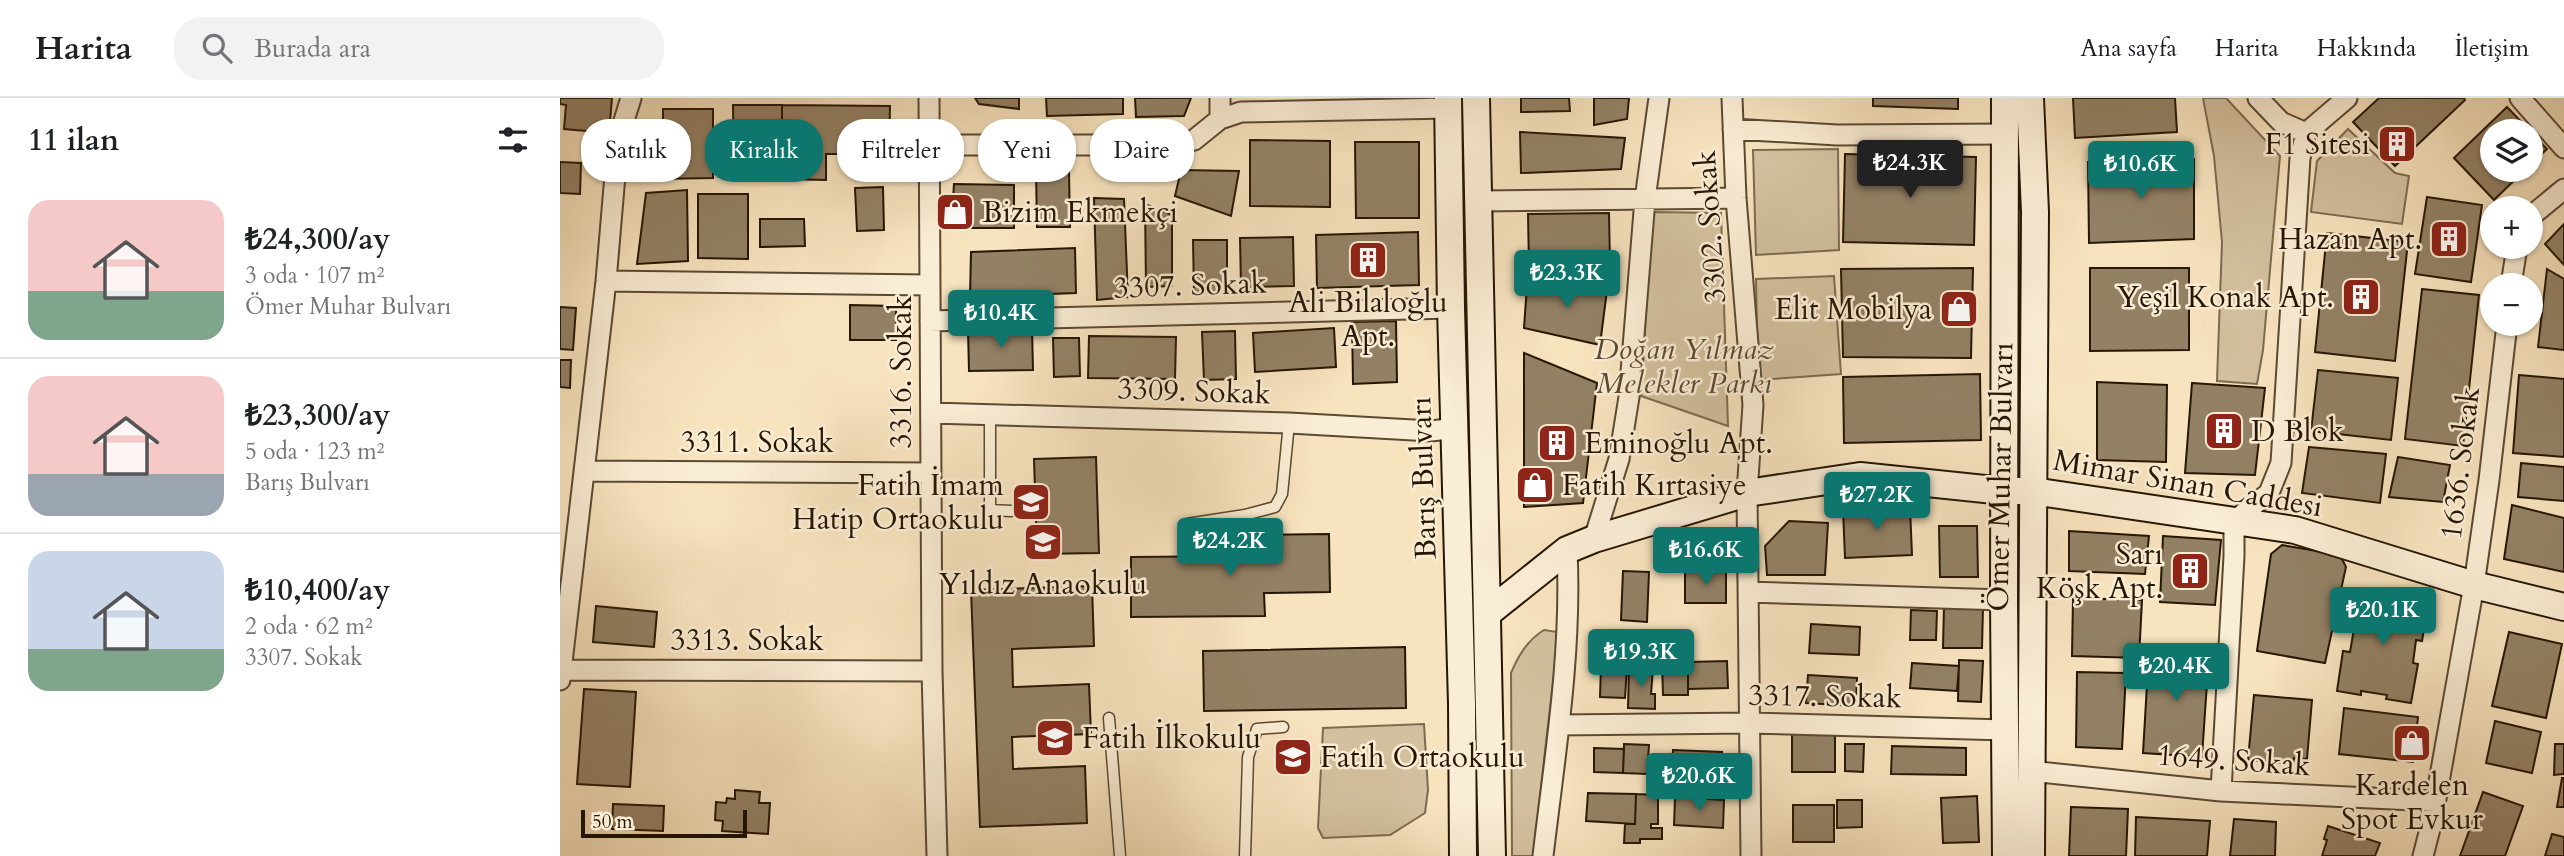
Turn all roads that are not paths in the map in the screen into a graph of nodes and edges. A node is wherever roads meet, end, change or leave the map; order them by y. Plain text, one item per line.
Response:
1 (631, 98) edge
2 (929, 98) edge
3 (1220, 98) edge
4 (1476, 98) edge
5 (1659, 98) edge
6 (1732, 98) edge
7 (2005, 98) edge
8 (2030, 98) edge
9 (2258, 98) edge
10 (2347, 98) edge
11 (2520, 98) edge
12 (1449, 103) edge
13 (929, 119) edge
14 (1220, 119) junction
15 (1733, 129) junction
16 (2306, 132) junction
17 (2006, 134) junction
18 (964, 145) edge
19 (2564, 148) edge
20 (929, 182) edge
21 (2564, 190) edge
22 (1736, 198) junction
23 (1645, 199) junction
24 (1478, 201) junction
25 (2543, 206) edge
26 (606, 281) junction
27 (930, 285) junction
28 (1451, 307) junction
29 (930, 321) junction
30 (2506, 336) edge
31 (931, 413) junction
32 (990, 415) junction
33 (1289, 423) junction
34 (1456, 428) junction
35 (584, 471) junction
36 (931, 473) junction
37 (2004, 491) junction
38 (2034, 491) junction
39 (1747, 493) junction
40 (1011, 511) dead end
41 (2234, 521) junction
42 (1187, 524) dead end
43 (1594, 539) junction
44 (1567, 550) junction
45 (2474, 585) junction
46 (1748, 592) junction
47 (2004, 600) junction
48 (2564, 607) edge
49 (1488, 613) junction
50 (932, 671) junction
51 (561, 675) edge
52 (1110, 718) dead end
53 (1750, 723) junction
54 (1559, 725) junction
55 (1283, 727) dead end
56 (2006, 730) junction
57 (2030, 771) junction
58 (2221, 791) junction
59 (2435, 801) junction
60 (937, 856) edge
61 (1120, 856) edge
62 (1245, 856) edge
63 (1463, 856) edge
64 (1492, 856) edge
65 (1543, 856) edge
66 (1751, 856) edge
67 (2006, 856) edge
68 (2031, 856) edge
69 (2423, 856) edge

1 - 26 street
2 - 13 street, 3316. Sokak
3 - 14 street
4 - 24 main road, Barış Bulvarı
5 - 23 street
6 - 15 street, 3302. Sokak
7 - 17 main road, Ömer Muhar Bulvarı
8 - 38 main road, Ömer Muhar Bulvarı
9 - 16 street
10 - 16 street
11 - 19 street
12 - 14 street
12 - 28 main road, Barış Bulvarı
14 - 18 street
15 - 17 street
15 - 22 street, 3302. Sokak
16 - 41 street
17 - 37 main road, Ömer Muhar Bulvarı
20 - 27 street, 3316. Sokak
21 - 25 street
22 - 23 street
22 - 39 street, 3302. Sokak
23 - 24 street
23 - 43 street
24 - 49 main road, Barış Bulvarı
26 - 27 street
26 - 35 street
27 - 29 street, 3316. Sokak
28 - 29 street, 3307. Sokak
28 - 34 main road, Barış Bulvarı
29 - 31 street, 3316. Sokak
30 - 45 street, 1636. Sokak
31 - 32 street, 3309. Sokak
31 - 36 street, 3316. Sokak
32 - 33 street, 3309. Sokak
32 - 40 lane
33 - 34 street, 3309. Sokak
33 - 42 lane
34 - 63 main road, Barış Bulvarı
35 - 36 street, 3311. Sokak
35 - 51 street
36 - 50 street, 3316. Sokak
37 - 38 main road, Mimar Sinan Caddesi
37 - 39 main road, Mimar Sinan Caddesi
37 - 47 main road, Ömer Muhar Bulvarı
38 - 41 main road, Mimar Sinan Caddesi
38 - 57 main road, Ömer Muhar Bulvarı
39 - 43 main road, Mimar Sinan Caddesi
39 - 46 street, 3302. Sokak
41 - 45 main road, Mimar Sinan Caddesi
41 - 58 street
43 - 44 main road, Mimar Sinan Caddesi
44 - 49 main road, Mimar Sinan Caddesi
44 - 54 street
45 - 48 main road, Mimar Sinan Caddesi
45 - 59 street, 1636. Sokak
46 - 47 street
46 - 53 street, 3302. Sokak
47 - 56 main road, Ömer Muhar Bulvarı
49 - 64 main road, Barış Bulvarı
50 - 51 street, 3313. Sokak
50 - 60 street, 3316. Sokak
52 - 61 lane
53 - 54 street, 3317. Sokak
53 - 56 street, 3317. Sokak
53 - 66 street, 3302. Sokak
54 - 65 street
55 - 62 lane
56 - 67 main road, Ömer Muhar Bulvarı
57 - 58 street, 1649. Sokak
57 - 68 main road, Ömer Muhar Bulvarı
58 - 59 street, 1649. Sokak
59 - 69 street, 1636. Sokak

